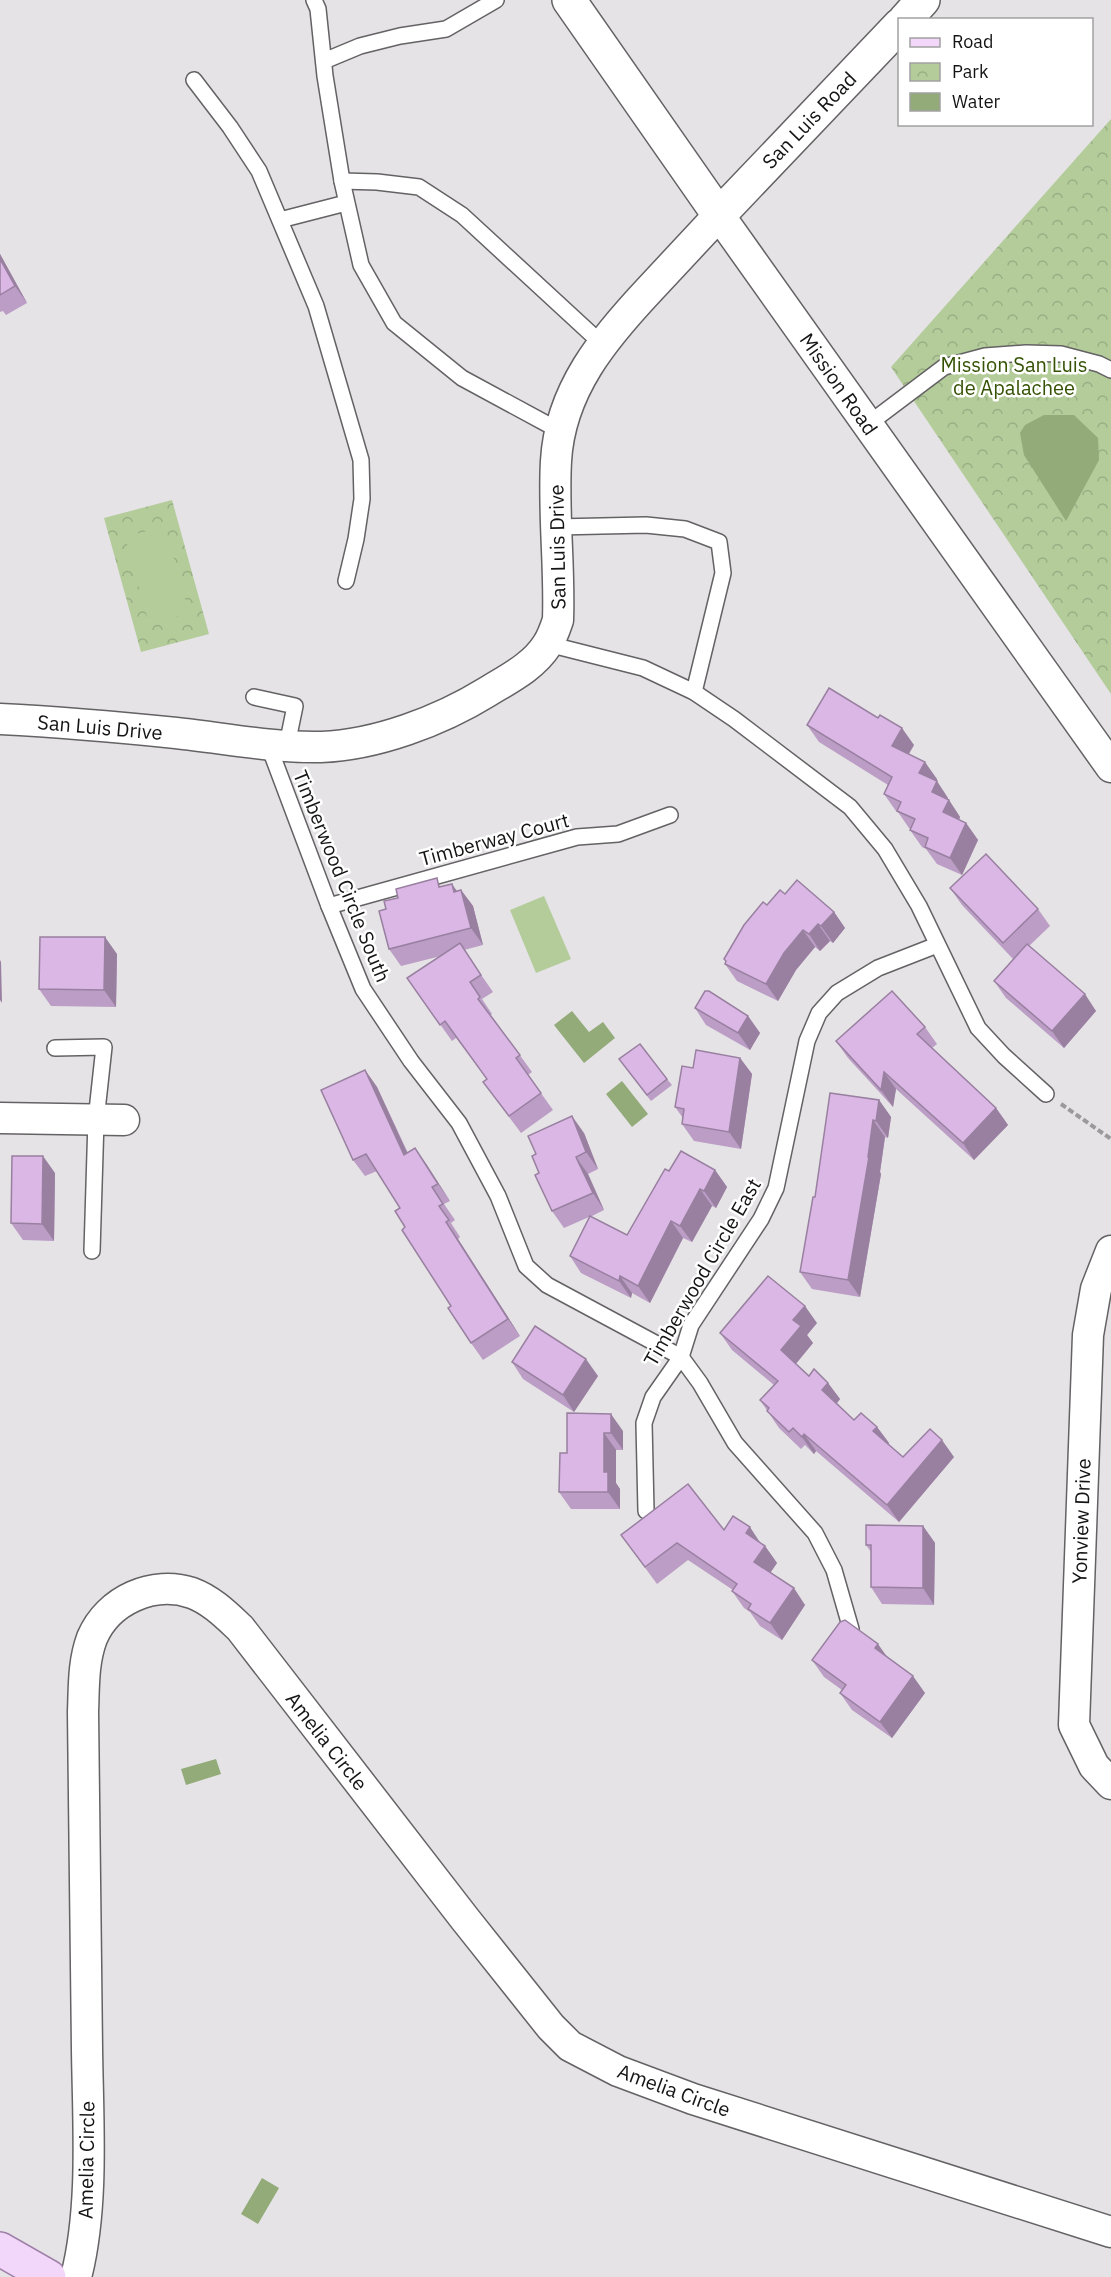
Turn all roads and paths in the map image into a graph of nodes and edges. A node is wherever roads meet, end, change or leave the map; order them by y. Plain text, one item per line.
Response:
1 (314, 0) edge
2 (496, 0) edge
3 (569, 0) edge
4 (923, 0) edge
5 (907, 18) edge
6 (898, 27) edge
7 (324, 61) junction
8 (194, 81) dead end
9 (342, 181) junction
10 (346, 203) junction
11 (718, 215) junction
12 (280, 220) junction
13 (602, 344) junction
14 (1111, 370) edge
15 (867, 424) junction
16 (560, 431) junction
17 (557, 527) junction
18 (346, 581) dead end
19 (548, 644) junction
20 (694, 692) junction
21 (254, 697) dead end
22 (0, 719) edge
23 (278, 745) junction
24 (1111, 767) edge
25 (670, 815) dead end
26 (329, 906) junction
27 (937, 945) junction
28 (55, 1048) dead end
29 (1046, 1094) joint
30 (0, 1118) edge
31 (110, 1120) junction
32 (1111, 1139) edge
33 (92, 1251) dead end
34 (1111, 1251) edge
35 (681, 1357) junction
36 (646, 1511) dead end
37 (851, 1629) edge
38 (1111, 1784) edge
39 (1111, 2232) edge
40 (0, 2249) edge
41 (49, 2277) edge
42 (76, 2277) edge

1 - 7 lane
2 - 7 lane
3 - 11 street, Mission Road
4 - 5 street
6 - 11 street, San Luis Road
7 - 9 lane
8 - 12 lane
9 - 10 lane
9 - 13 lane
10 - 12 lane
10 - 16 lane
11 - 13 street, San Luis Drive
11 - 15 street, Mission Road
12 - 18 lane
13 - 16 street, San Luis Drive
14 - 15 lane
15 - 24 street, Mission Road
16 - 17 street, San Luis Drive
17 - 19 street, San Luis Drive
17 - 20 lane
19 - 20 lane
19 - 23 street, San Luis Drive
20 - 27 lane
21 - 23 lane
22 - 23 street, San Luis Drive
23 - 26 lane, Timberwood Circle South
25 - 26 lane, Timberway Court
26 - 35 lane, Timberwood Circle South
27 - 29 lane
27 - 35 lane, Timberwood Circle East
28 - 31 lane
29 - 32 path
30 - 31 street
31 - 33 lane
34 - 38 street, Yonview Drive
35 - 36 lane, Timberwood Circle East
35 - 37 lane, Timberwood Circle South
39 - 42 street, Amelia Circle
40 - 41 main road

